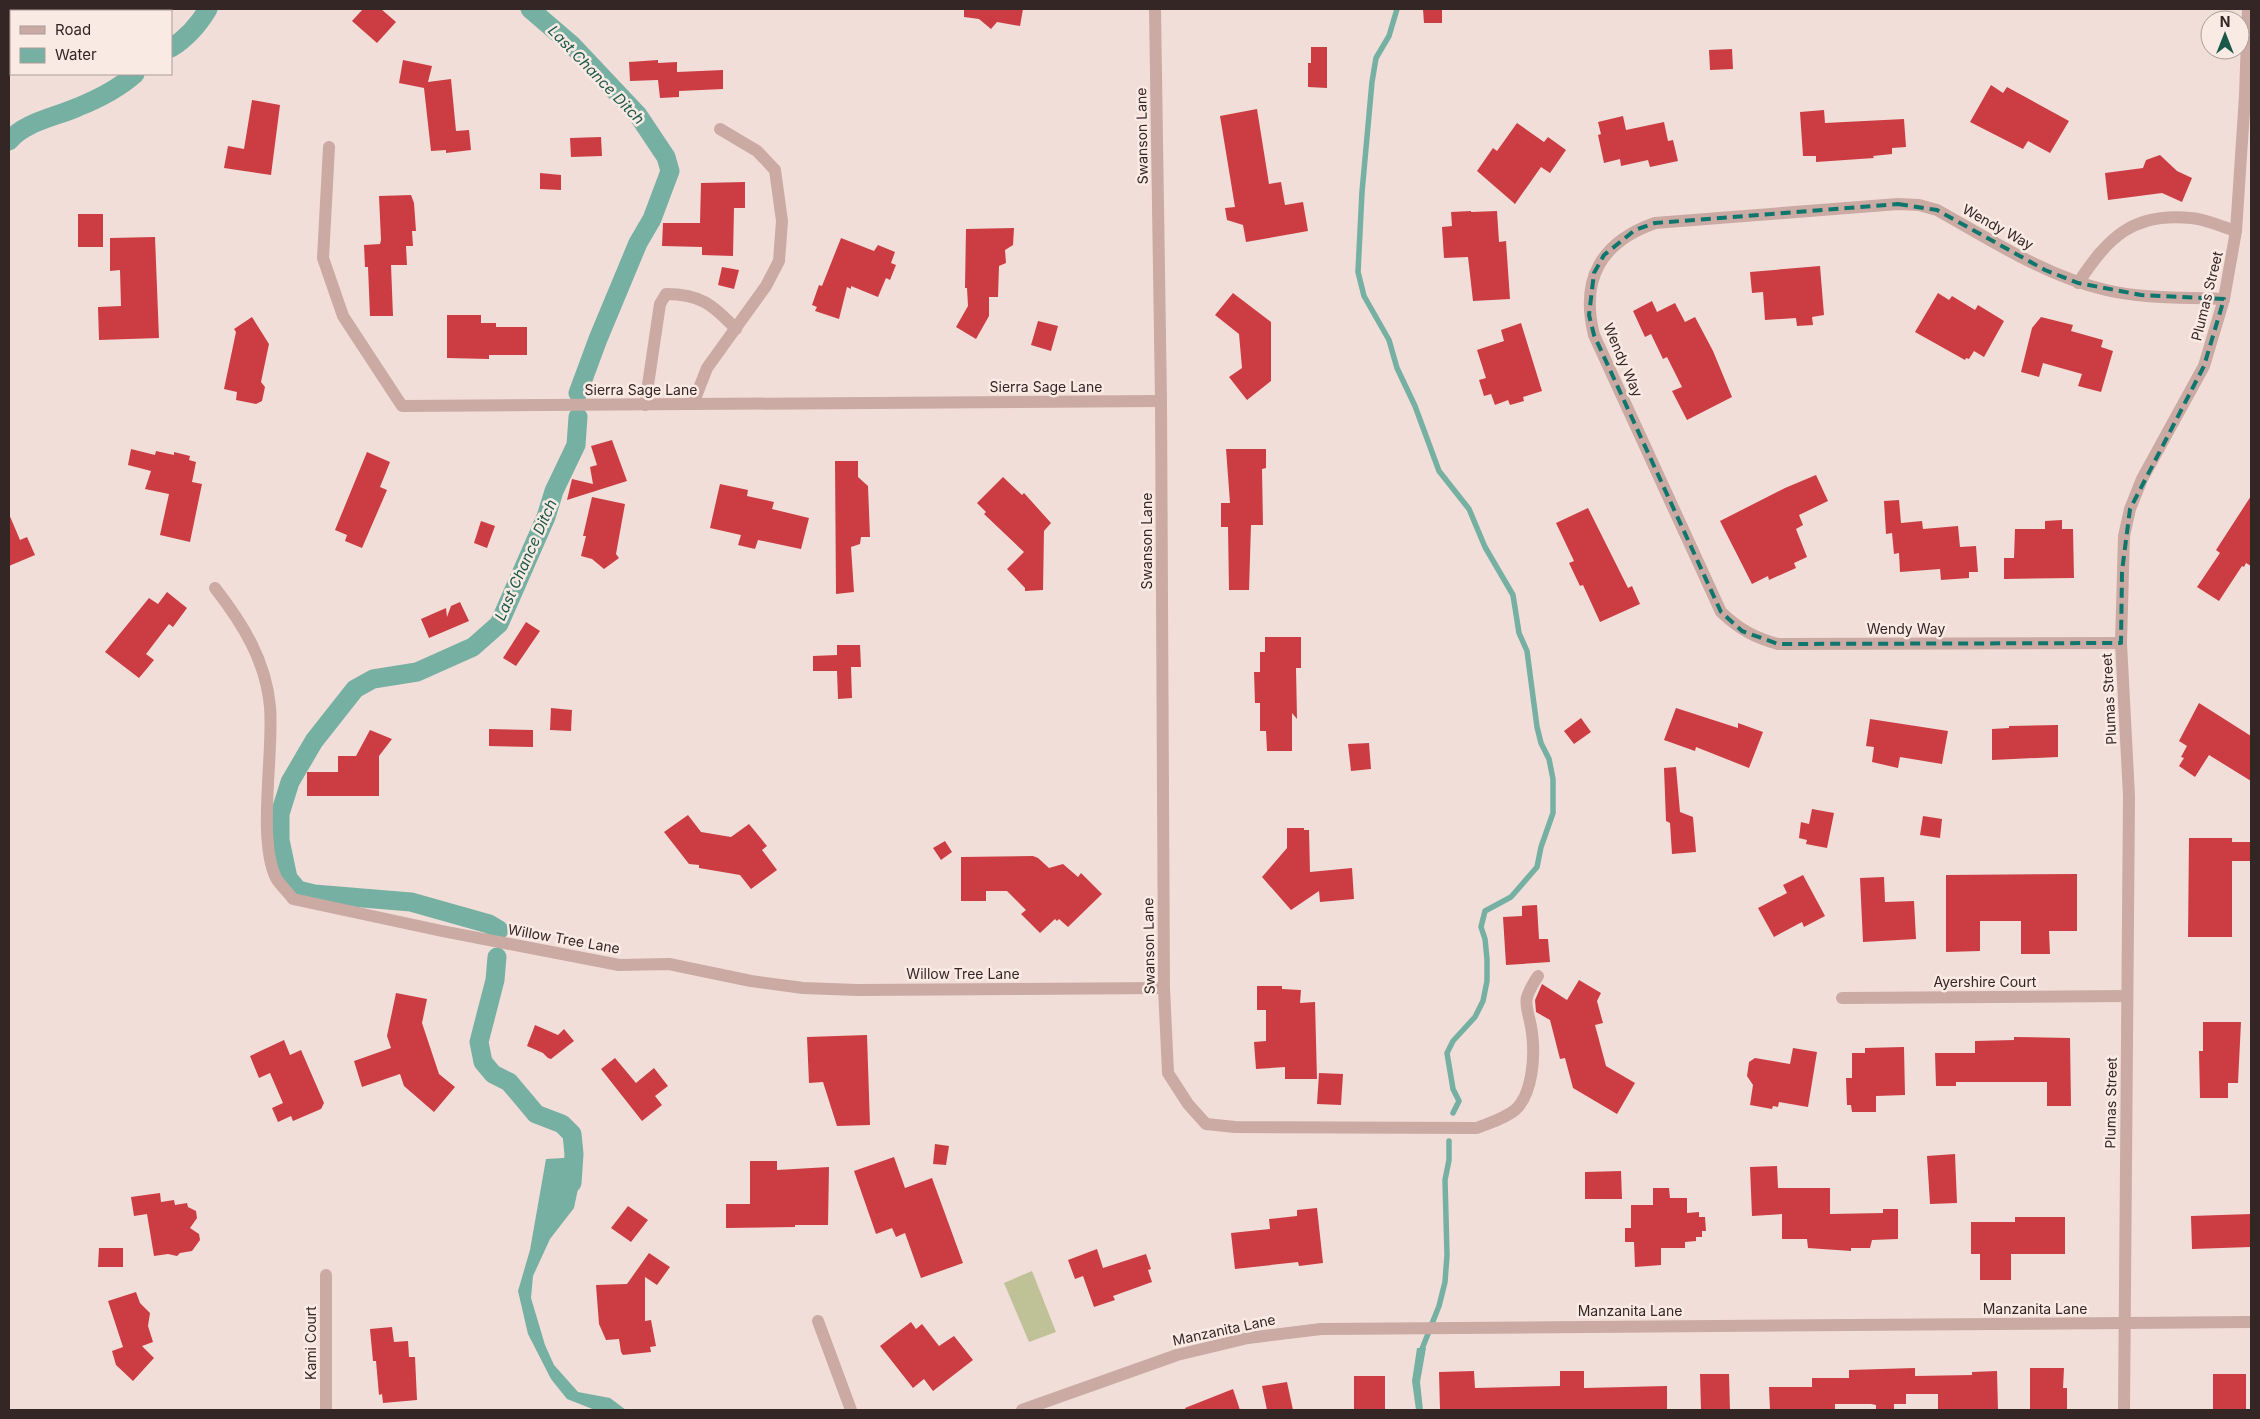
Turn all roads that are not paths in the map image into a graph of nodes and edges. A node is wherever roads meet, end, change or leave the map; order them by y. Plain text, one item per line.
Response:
1 (1155, 9) edge
2 (2249, 60) edge
3 (720, 129) dead end
4 (329, 147) dead end
5 (2236, 231) junction
6 (2078, 282) junction
7 (2224, 299) junction
8 (736, 329) junction
9 (1161, 401) junction
10 (693, 404) junction
11 (645, 405) junction
12 (215, 588) dead end
13 (2121, 643) junction
14 (1538, 976) dead end
15 (1164, 988) junction
16 (2127, 996) junction
17 (1842, 998) dead end
18 (326, 1275) dead end
19 (818, 1321) dead end
20 (2251, 1322) edge
21 (2124, 1324) junction
22 (326, 1410) edge
23 (851, 1410) edge
24 (1022, 1410) edge
25 (2124, 1410) edge

1 - 9 street, Swanson Lane
2 - 5 street, Plumas Street
3 - 8 street
4 - 11 street, Sierra Sage Lane
5 - 6 street
5 - 7 street, Plumas Street
6 - 7 street, Wendy Way
6 - 13 street, Wendy Way
7 - 13 street, Plumas Street
8 - 10 street
8 - 11 street
9 - 10 street, Sierra Sage Lane
9 - 15 street, Swanson Lane
10 - 11 street, Sierra Sage Lane
12 - 15 street, Willow Tree Lane
13 - 16 street, Plumas Street
14 - 15 street, Swanson Lane
16 - 17 street, Ayershire Court
16 - 21 street, Plumas Street
18 - 22 street, Kami Court
19 - 23 street
20 - 21 street, Manzanita Lane
21 - 24 street, Manzanita Lane
21 - 25 street, Plumas Street

